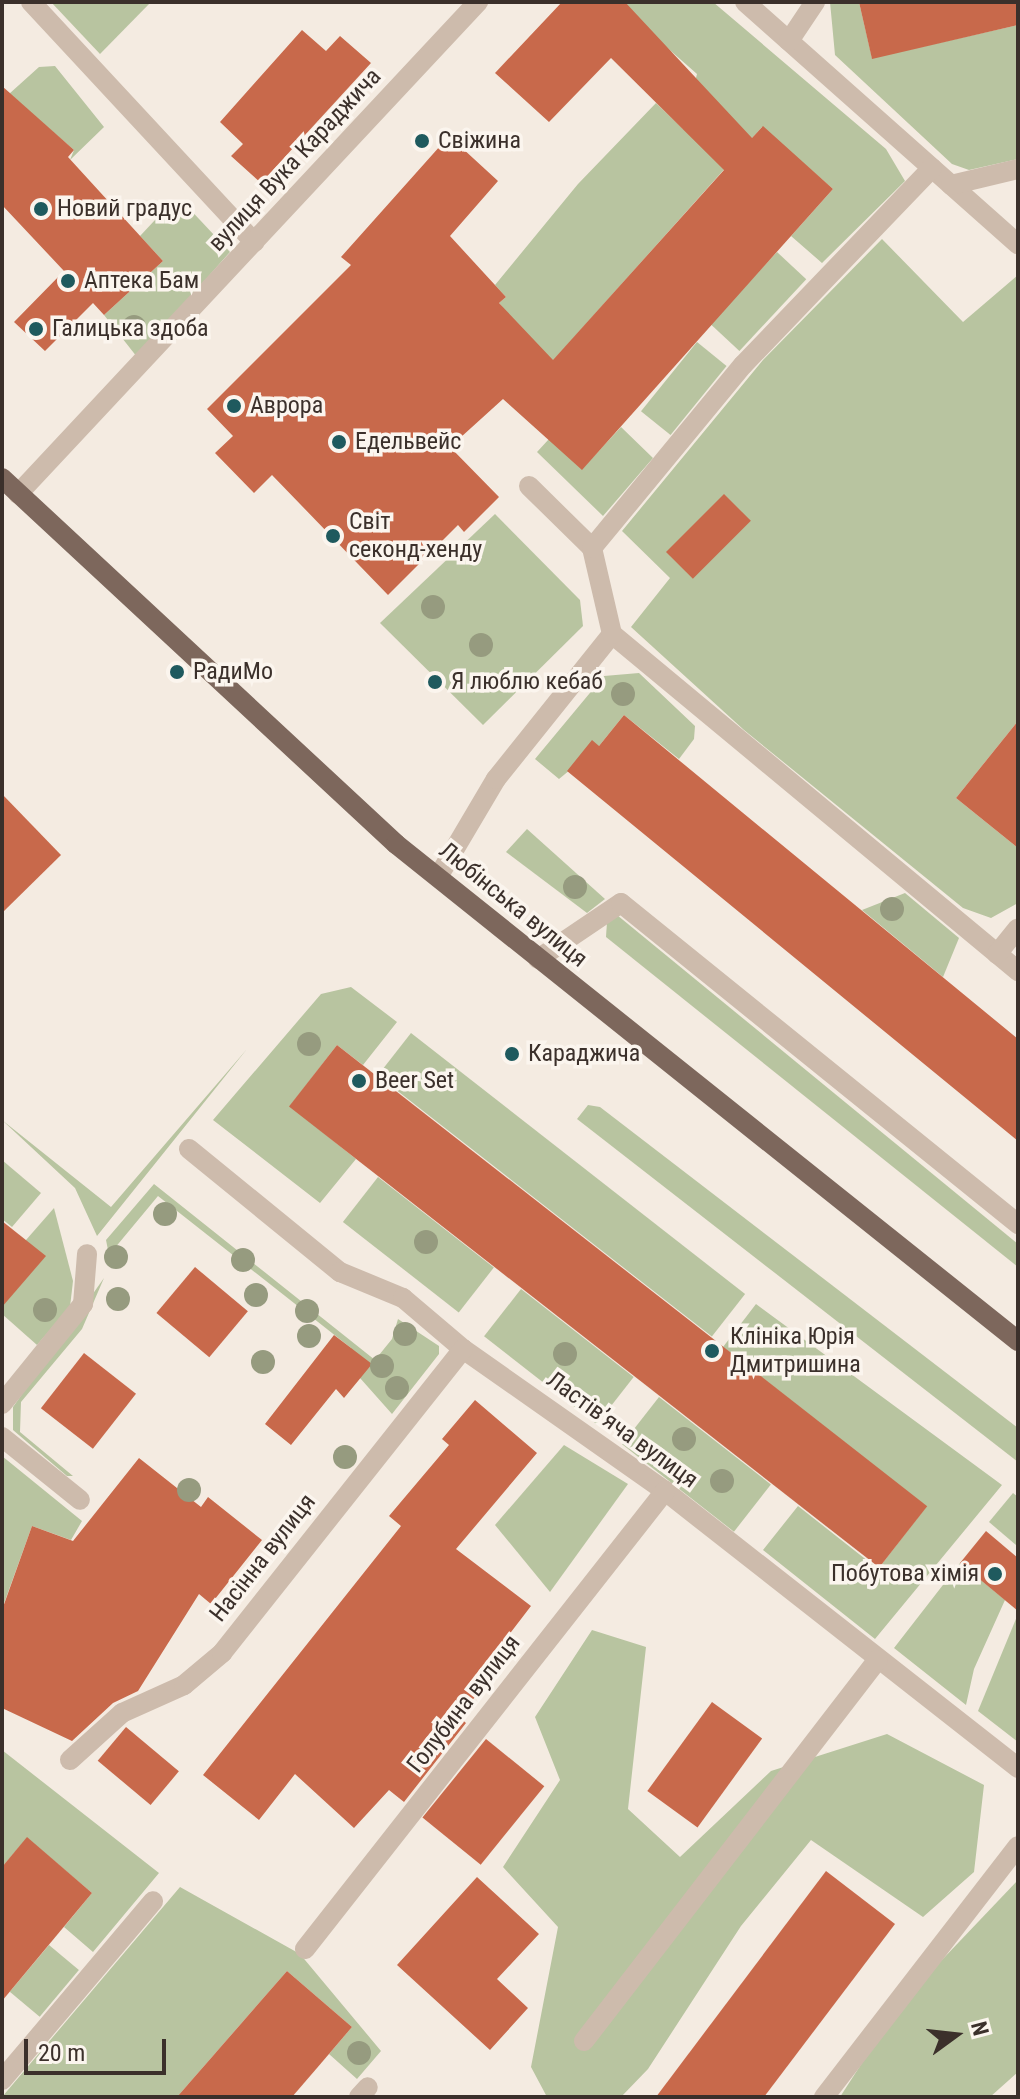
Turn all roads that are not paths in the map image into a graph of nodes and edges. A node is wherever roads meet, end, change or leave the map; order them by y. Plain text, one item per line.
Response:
1 (31, 2) edge
2 (478, 2) edge
3 (745, 2) edge
4 (815, 2) edge
5 (789, 41) junction
6 (932, 168) junction
7 (1018, 169) edge
8 (951, 185) junction
9 (254, 242) junction
10 (1018, 244) edge
11 (2, 478) edge
12 (529, 486) dead end
13 (18, 494) junction
14 (592, 548) junction
15 (612, 634) junction
16 (438, 877) junction
17 (1018, 928) edge
18 (997, 954) junction
19 (538, 959) junction
20 (1018, 971) edge
21 (189, 1149) dead end
22 (1018, 1224) edge
23 (87, 1254) dead end
24 (1018, 1341) edge
25 (463, 1349) junction
26 (2, 1404) edge
27 (2, 1437) edge
28 (665, 1491) junction
29 (80, 1500) dead end
30 (877, 1660) junction
31 (70, 1760) dead end
32 (1018, 1768) edge
33 (1018, 1846) edge
34 (153, 1901) dead end
35 (305, 1949) dead end
36 (584, 2041) dead end
37 (2, 2080) edge
38 (824, 2097) edge

1 - 9 street
2 - 9 street, вулиця Вука Караджича
3 - 5 street
4 - 5 street
5 - 6 street
6 - 8 street
6 - 14 street
7 - 8 street
8 - 10 street
9 - 13 street, вулиця Вука Караджича
11 - 13 main road, Любінська вулиця
12 - 14 street
13 - 16 main road, Любінська вулиця
14 - 15 street
15 - 16 street
15 - 18 street
16 - 19 main road, Любінська вулиця
17 - 18 street
18 - 20 street
19 - 22 street
19 - 24 main road, Любінська вулиця
21 - 25 street, Ластівʼяча вулиця
23 - 26 street
25 - 28 street, Ластівʼяча вулиця
25 - 31 street, Насінна вулиця
27 - 29 street
28 - 30 street, Ластівʼяча вулиця
28 - 35 street, Голубина вулиця
30 - 32 street, Ластівʼяча вулиця
30 - 36 street
33 - 38 street
34 - 37 street

